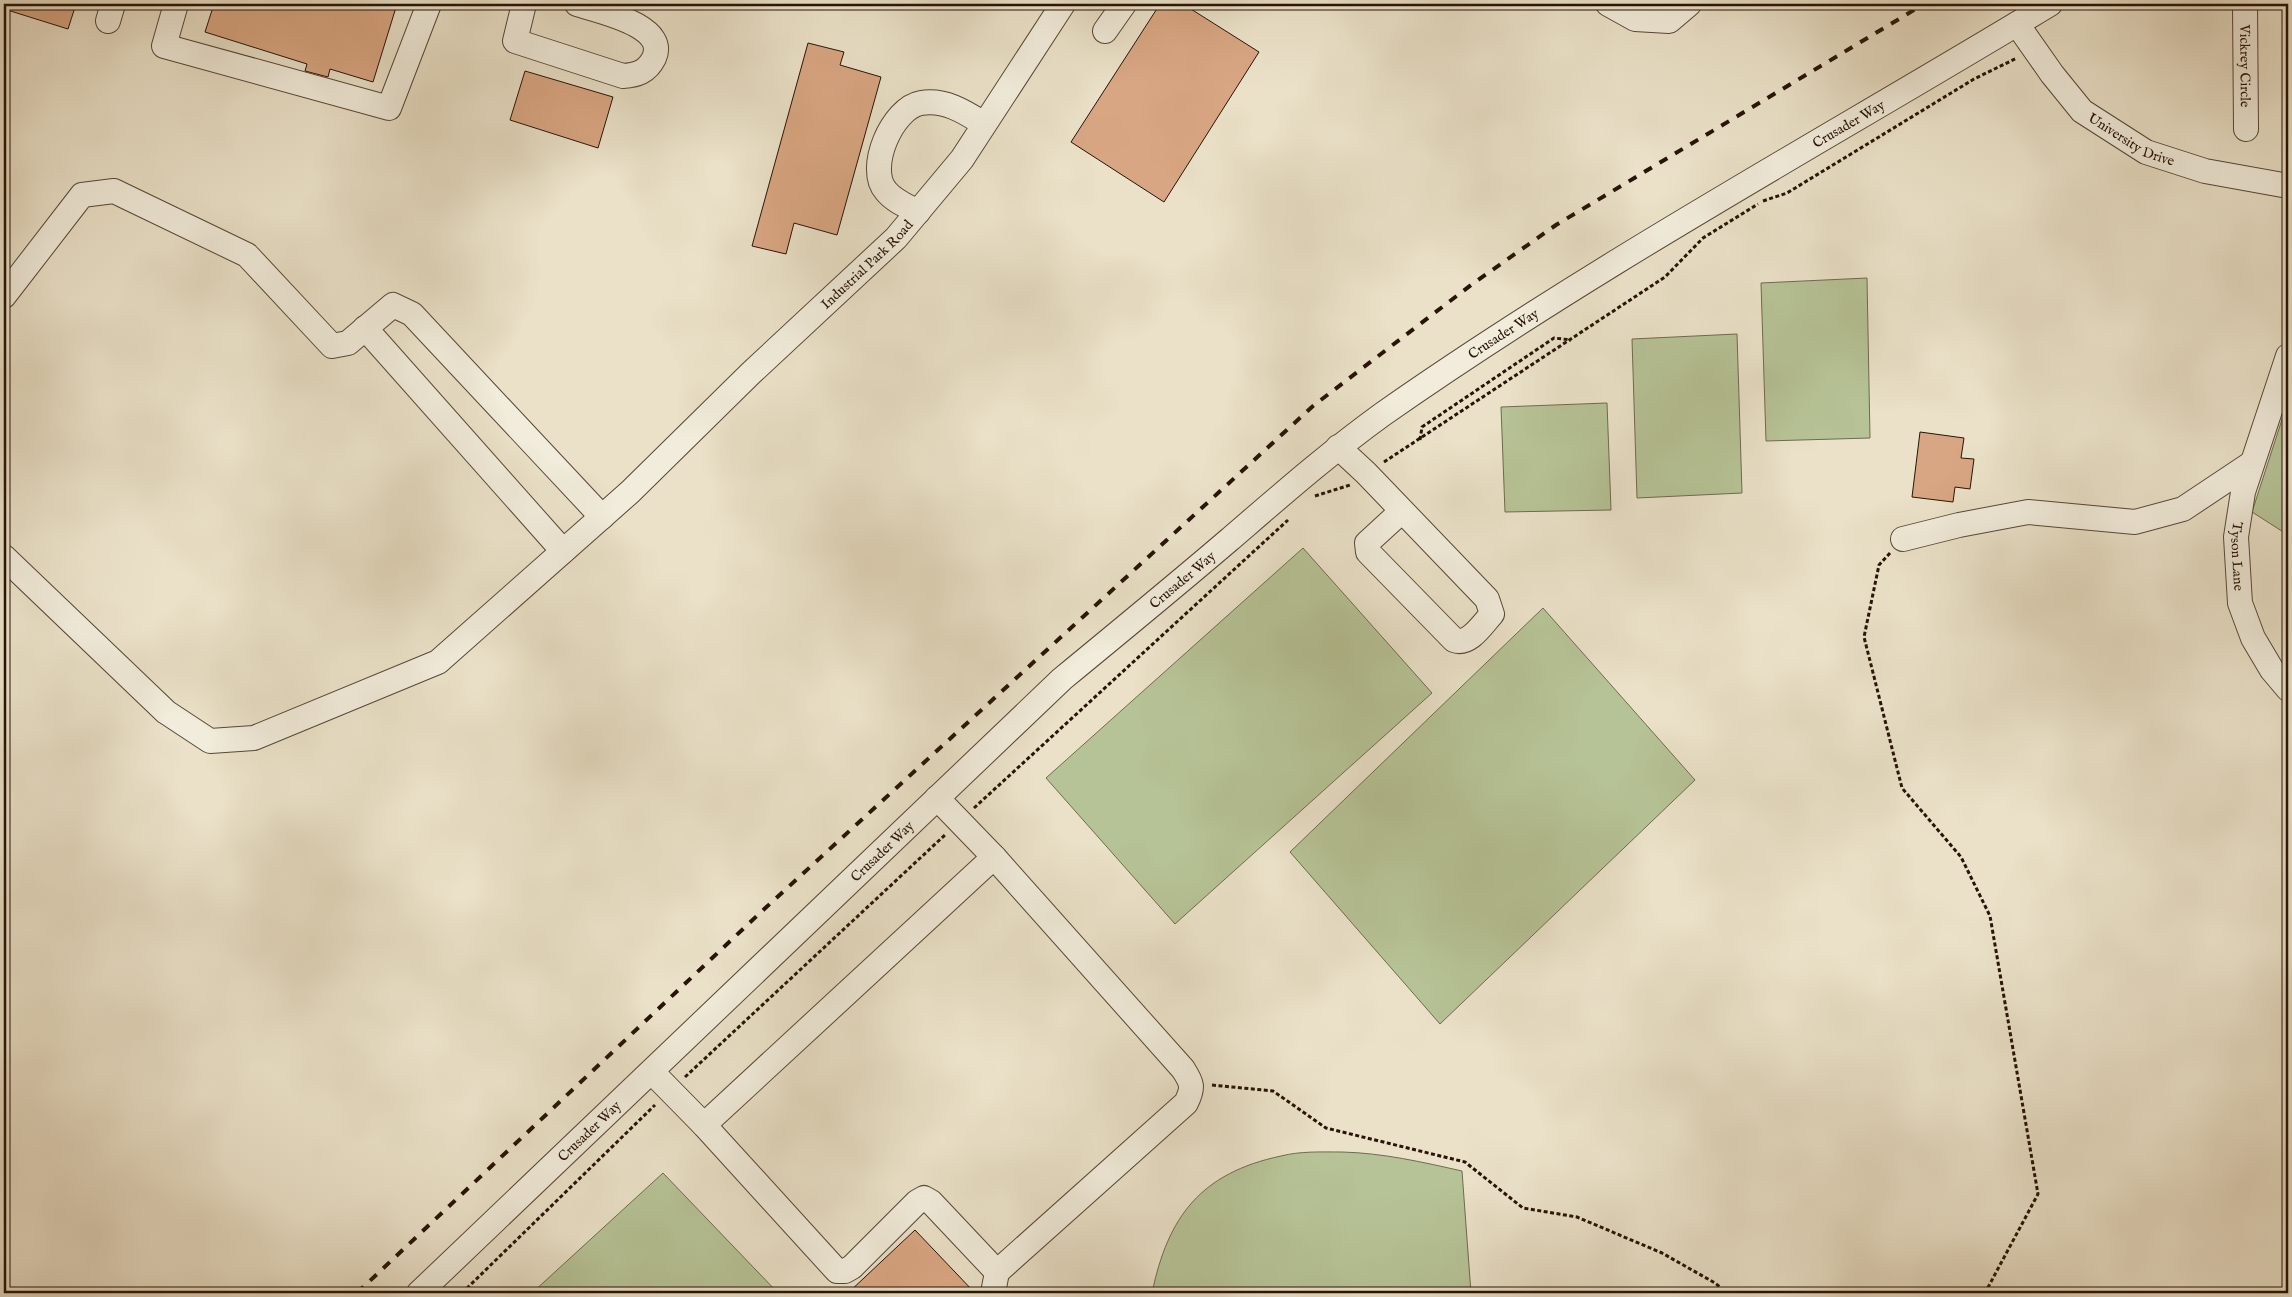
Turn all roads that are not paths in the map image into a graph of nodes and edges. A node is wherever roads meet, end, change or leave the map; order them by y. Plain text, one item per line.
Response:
1 (176, 4) edge
2 (429, 4) edge
3 (524, 4) edge
4 (577, 4) edge
5 (1063, 4) edge
6 (1124, 4) edge
7 (1608, 4) edge
8 (1689, 4) edge
9 (2050, 4) edge
10 (2245, 4) edge
11 (2017, 24) junction
12 (1105, 31) dead end
13 (984, 124) junction
14 (2246, 129) dead end
15 (2288, 186) edge
16 (918, 212) junction
17 (4, 296) edge
18 (365, 328) junction
19 (2288, 356) edge
20 (1338, 447) junction
21 (2252, 463) junction
22 (1402, 511) junction
23 (602, 517) junction
24 (1903, 538) road end
25 (563, 551) junction
26 (4, 557) edge
27 (2288, 689) edge
28 (937, 798) junction
29 (994, 856) junction
30 (652, 1072) junction
31 (704, 1125) junction
32 (995, 1283) edge
33 (419, 1293) edge

1 - 2 street
3 - 4 street
5 - 13 street, Industrial Park Road
6 - 12 street
7 - 8 street
9 - 11 street, Crusader Way
10 - 14 street, Vickrey Circle
11 - 15 street, University Drive
11 - 20 street, Crusader Way
13 - 16 street, Industrial Park Road
13 - 16 street
16 - 23 street, Industrial Park Road
17 - 18 street
18 - 23 street
18 - 25 street
19 - 21 street, Tyson Lane
20 - 22 street
20 - 28 street, Crusader Way
21 - 24 street
21 - 27 street, Tyson Lane
22 - 22 street
23 - 25 street, Industrial Park Road
25 - 26 street, Industrial Park Road
28 - 29 street
28 - 30 street, Crusader Way
29 - 31 street
29 - 32 street
30 - 31 street
30 - 33 street, Crusader Way
31 - 32 street

